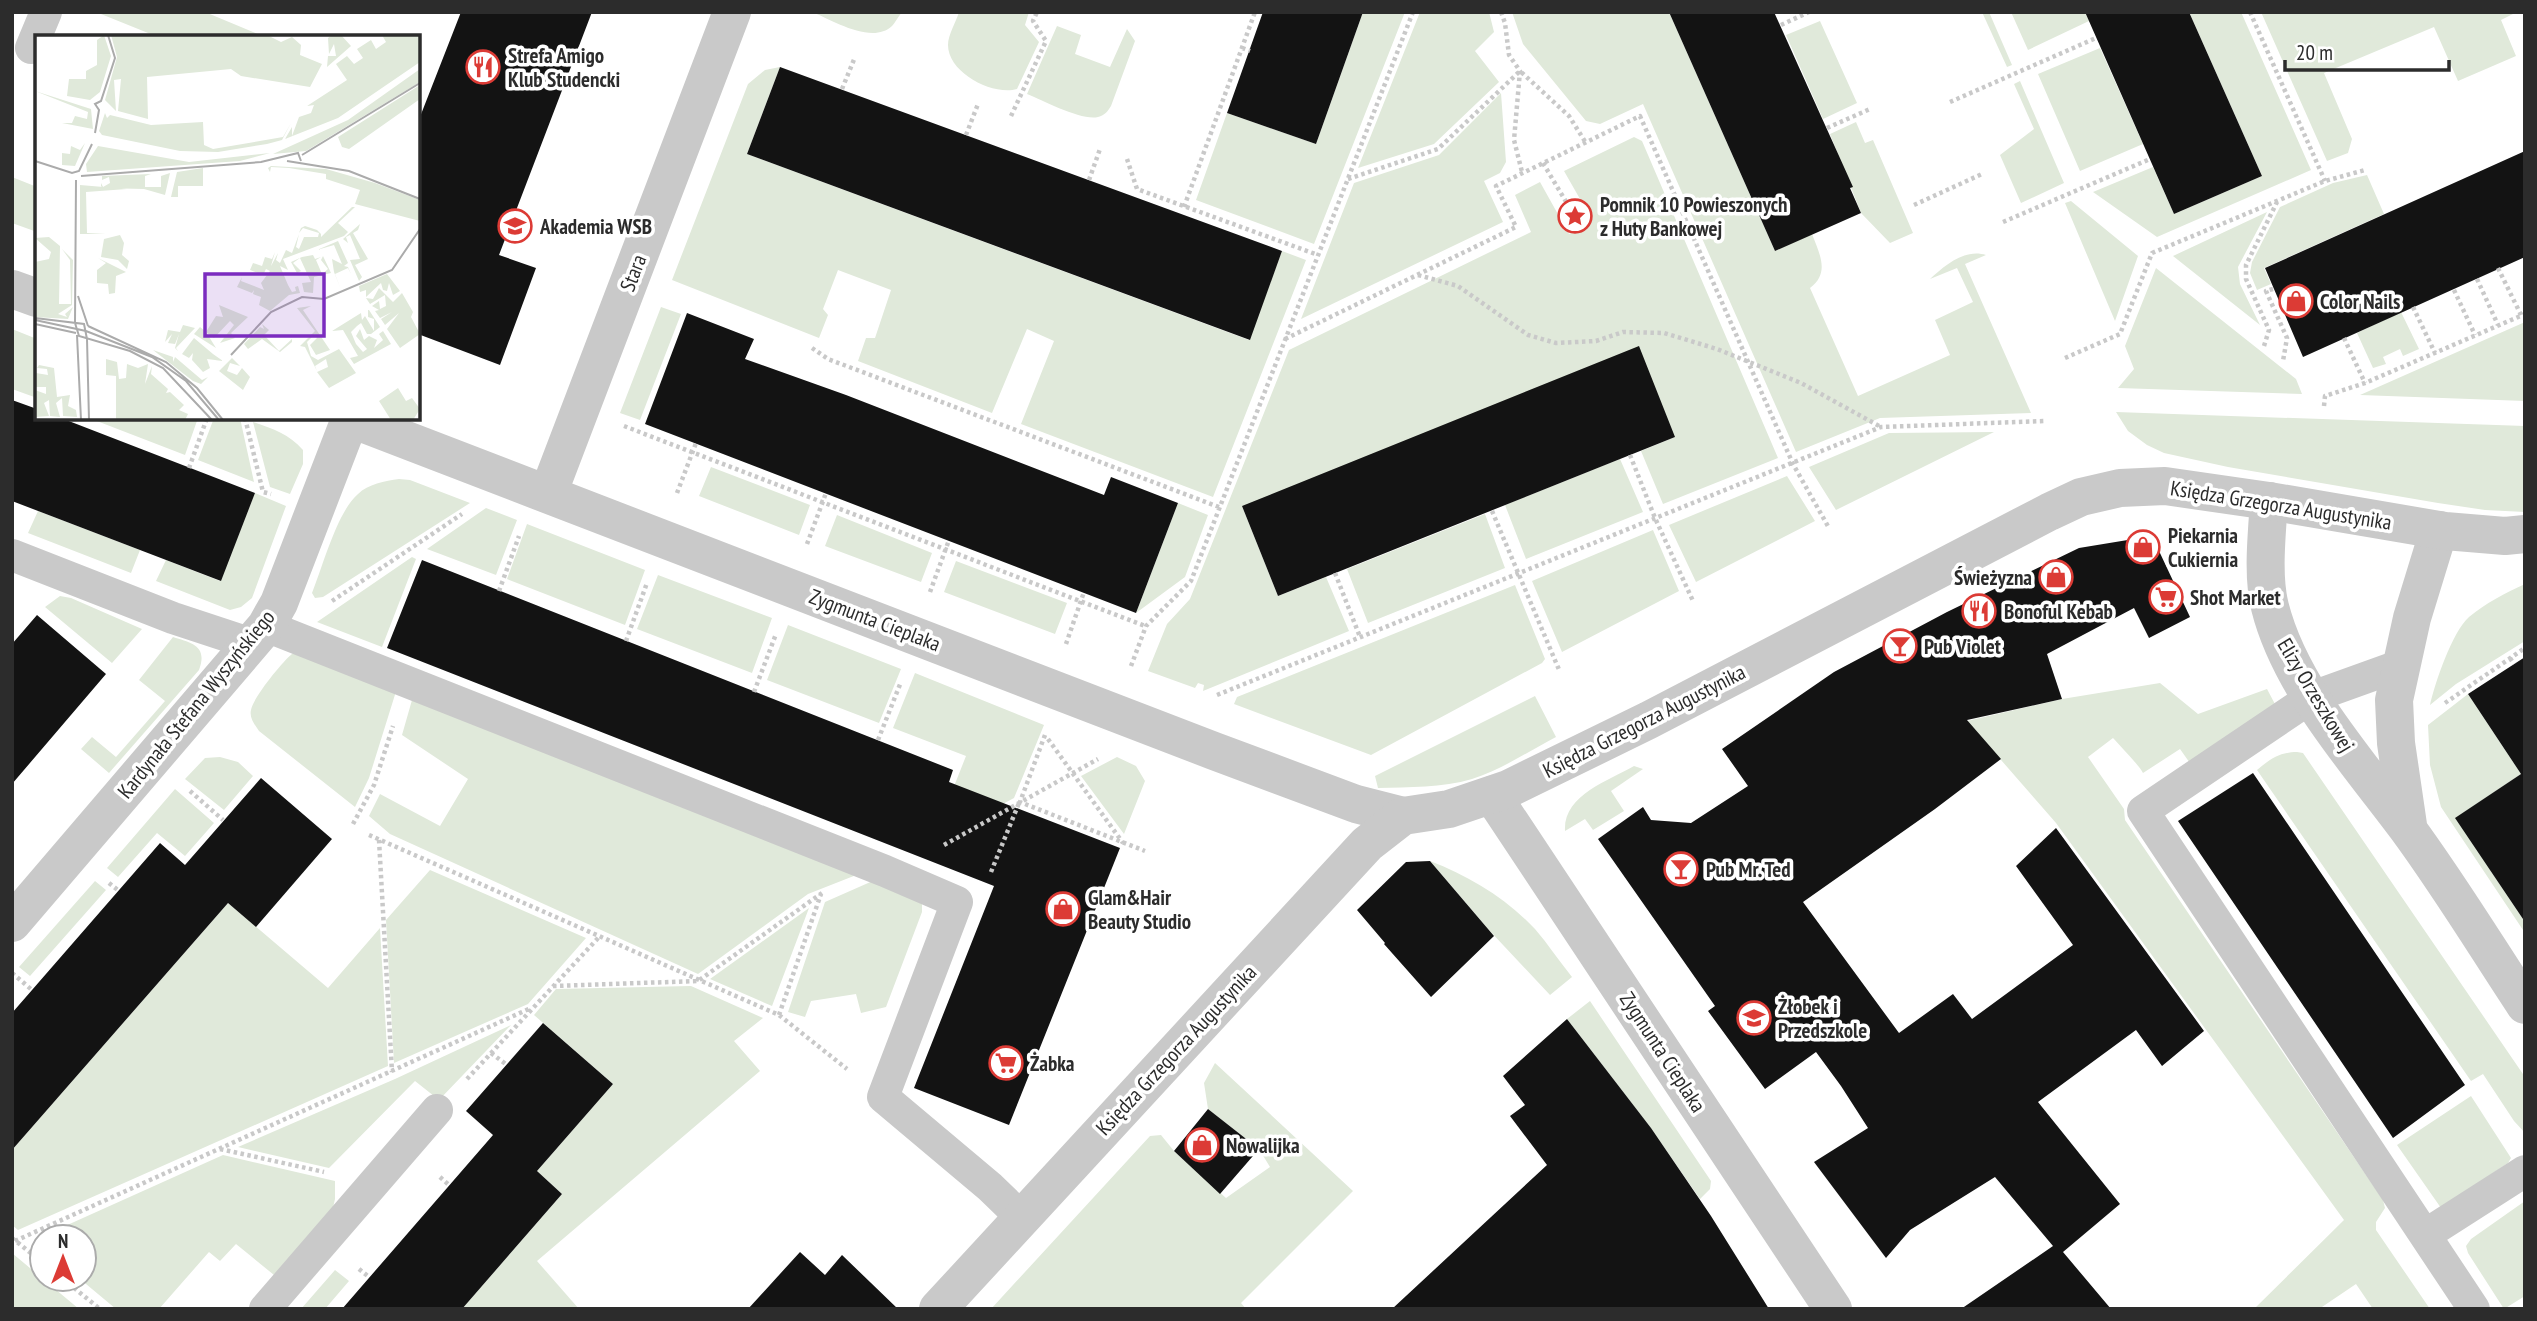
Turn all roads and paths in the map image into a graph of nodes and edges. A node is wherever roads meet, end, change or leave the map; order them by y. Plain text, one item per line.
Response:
1 (46, 12) edge
2 (732, 12) edge
3 (1037, 12) edge
4 (1255, 12) edge
5 (1413, 12) edge
6 (1501, 12) edge
7 (1809, 12) edge
8 (2250, 12) edge
9 (1781, 25) dead end
10 (2096, 38) dead end
11 (27, 46) edge
12 (1242, 48) junction
13 (1250, 51) dead end
14 (855, 57) dead end
15 (1520, 71) junction
16 (842, 89) dead end
17 (1950, 102) dead end
18 (978, 104) dead end
19 (1870, 109) dead end
20 (1011, 116) dead end
21 (1827, 128) dead end
22 (966, 135) dead end
23 (1586, 143) junction
24 (1100, 149) dead end
25 (1127, 159) dead end
26 (2150, 159) dead end
27 (1543, 163) junction
28 (2365, 170) dead end
29 (1522, 172) junction
30 (1982, 174) dead end
31 (1347, 179) junction
32 (1089, 180) dead end
33 (2325, 181) junction
34 (2277, 201) junction
35 (1568, 205) dead end
36 (1914, 205) dead end
37 (1184, 207) junction
38 (1218, 219) junction
39 (2003, 222) dead end
40 (1216, 226) dead end
41 (1318, 255) junction
42 (2498, 268) dead end
43 (1418, 275) junction
44 (2477, 279) dead end
45 (12, 289) edge
46 (2273, 289) dead end
47 (2454, 290) dead end
48 (35, 297) edge
49 (2413, 307) dead end
50 (2523, 314) edge
51 (2498, 325) junction
52 (2475, 335) junction
53 (2344, 338) dead end
54 (1285, 339) junction
55 (2264, 346) dead end
56 (812, 348) dead end
57 (2435, 353) junction
58 (2065, 358) dead end
59 (1748, 361) junction
60 (2283, 361) dead end
61 (2365, 383) junction
62 (2324, 406) dead end
63 (206, 420) edge
64 (246, 420) edge
65 (349, 420) edge
66 (352, 420) edge
67 (2045, 421) dead end
68 (622, 425) dead end
69 (1881, 427) junction
70 (696, 443) dead end
71 (692, 453) junction
72 (1630, 455) dead end
73 (1793, 464) junction
74 (189, 468) dead end
75 (826, 493) dead end
76 (548, 494) junction
77 (677, 494) dead end
78 (2269, 501) junction
79 (822, 503) junction
80 (1219, 507) junction
81 (469, 509) dead end
82 (1492, 511) dead end
83 (314, 512) junction
84 (1655, 518) junction
85 (1829, 528) dead end
86 (2439, 530) junction
87 (521, 531) dead end
88 (2525, 534) edge
89 (949, 540) dead end
90 (807, 545) dead end
91 (945, 550) junction
92 (15, 561) edge
93 (1335, 573) dead end
94 (1517, 574) junction
95 (648, 579) dead end
96 (499, 591) dead end
97 (929, 593) dead end
98 (1084, 593) dead end
99 (1693, 601) dead end
100 (1082, 602) junction
101 (1146, 626) junction
102 (778, 630) dead end
103 (268, 634) junction
104 (1360, 636) junction
105 (626, 641) dead end
106 (1066, 645) dead end
107 (2525, 648) edge
108 (2510, 658) junction
109 (2514, 664) dead end
110 (2401, 665) junction
111 (1129, 670) dead end
112 (1560, 672) dead end
113 (902, 678) dead end
114 (407, 681) junction
115 (754, 692) dead end
116 (1217, 695) dead end
117 (2312, 697) junction
118 (2440, 707) dead end
119 (1048, 729) dead end
120 (1045, 736) junction
121 (878, 740) dead end
122 (1107, 753) dead end
123 (1072, 774) junction
124 (1492, 795) junction
125 (1020, 802) junction
126 (1403, 816) junction
127 (353, 824) dead end
128 (2409, 830) junction
129 (369, 835) dead end
130 (379, 840) junction
131 (1123, 843) junction
132 (1145, 851) dead end
133 (885, 871) junction
134 (822, 894) junction
135 (957, 902) junction
136 (12, 923) edge
137 (600, 936) junction
138 (12, 973) edge
139 (698, 981) junction
140 (553, 986) junction
141 (33, 990) dead end
142 (2525, 1005) edge
143 (531, 1008) junction
144 (779, 1015) junction
145 (491, 1053) junction
146 (507, 1065) dead end
147 (391, 1072) junction
148 (883, 1097) junction
149 (437, 1110) joint
150 (219, 1149) junction
151 (2525, 1171) edge
152 (374, 1184) junction
153 (1021, 1218) junction
154 (2426, 1235) junction
155 (14, 1239) edge
156 (28, 1250) edge
157 (80, 1293) edge
158 (100, 1309) edge
159 (265, 1309) edge
160 (938, 1309) edge
161 (1833, 1309) edge
162 (2474, 1309) edge

1 - 11 lane
2 - 76 street, Stara
3 - 20 path
4 - 12 path
5 - 31 path
6 - 15 path
7 - 9 path
8 - 33 path
10 - 17 path
12 - 13 path
12 - 37 path
14 - 16 path
15 - 23 path
15 - 29 path
15 - 31 path
18 - 22 path
19 - 21 path
23 - 27 path
23 - 59 path
24 - 32 path
25 - 37 path
26 - 39 path
27 - 29 path
27 - 35 path
28 - 33 path
29 - 43 path
30 - 36 path
31 - 41 path
33 - 34 path
34 - 55 path
34 - 58 path
37 - 38 path
38 - 40 path
38 - 41 path
41 - 54 path
42 - 50 path
43 - 54 path
43 - 59 path
44 - 51 path
45 - 48 street
46 - 60 path
47 - 52 path
49 - 57 path
50 - 51 path
51 - 52 path
52 - 57 path
53 - 61 path
54 - 80 path
56 - 80 path
57 - 61 path
59 - 69 path
59 - 73 path
61 - 62 path
63 - 74 path
64 - 83 path
65 - 83 street, Kardynała Stefana Wyszyńskiego
66 - 76 street, Zygmunta Cieplaka
67 - 69 path
68 - 71 path
69 - 73 path
70 - 71 path
71 - 77 path
71 - 79 path
72 - 84 path
73 - 84 path
73 - 85 path
75 - 79 path
76 - 126 street, Zygmunta Cieplaka
78 - 86 street, Księdza Grzegorza Augustynika
78 - 117 street, Elizy Orzeszkowej
78 - 124 street, Księdza Grzegorza Augustynika
79 - 90 path
79 - 91 path
80 - 101 path
81 - 103 path
82 - 94 path
83 - 103 street, Kardynała Stefana Wyszyńskiego
84 - 94 path
84 - 99 path
86 - 88 street, Księdza Grzegorza Augustynika
86 - 110 street, Elizy Orzeszkowej
87 - 96 path
89 - 91 path
91 - 97 path
91 - 100 path
92 - 103 lane
93 - 104 path
94 - 104 path
94 - 112 path
95 - 105 path
98 - 100 path
100 - 101 path
100 - 106 path
101 - 111 path
102 - 115 path
103 - 114 lane
103 - 136 street, Kardynała Stefana Wyszyńskiego
104 - 116 path
107 - 108 path
108 - 109 path
108 - 118 path
110 - 117 lane
110 - 128 street, Elizy Orzeszkowej
113 - 121 path
114 - 127 path
114 - 133 lane
117 - 128 street, Elizy Orzeszkowej
117 - 154 lane
119 - 120 path
120 - 123 path
120 - 125 path
122 - 123 path
123 - 125 path
123 - 131 path
124 - 126 street, Księdza Grzegorza Augustynika
124 - 161 street, Zygmunta Cieplaka
125 - 131 path
125 - 133 path
125 - 135 path
126 - 153 street, Księdza Grzegorza Augustynika
128 - 142 street, Elizy Orzeszkowej
129 - 130 path
130 - 137 path
130 - 147 path
131 - 132 path
133 - 134 path
133 - 135 lane
134 - 139 path
134 - 144 path
135 - 148 lane
137 - 139 path
137 - 140 path
138 - 141 path
139 - 140 path
139 - 144 path
140 - 143 path
143 - 145 path
143 - 147 path
144 - 148 path
145 - 146 path
145 - 149 path
147 - 150 path
148 - 153 lane
149 - 152 lane
150 - 152 path
150 - 155 path
151 - 154 lane
152 - 159 lane
153 - 160 street, Księdza Grzegorza Augustynika
154 - 162 lane
155 - 156 path
157 - 158 path

